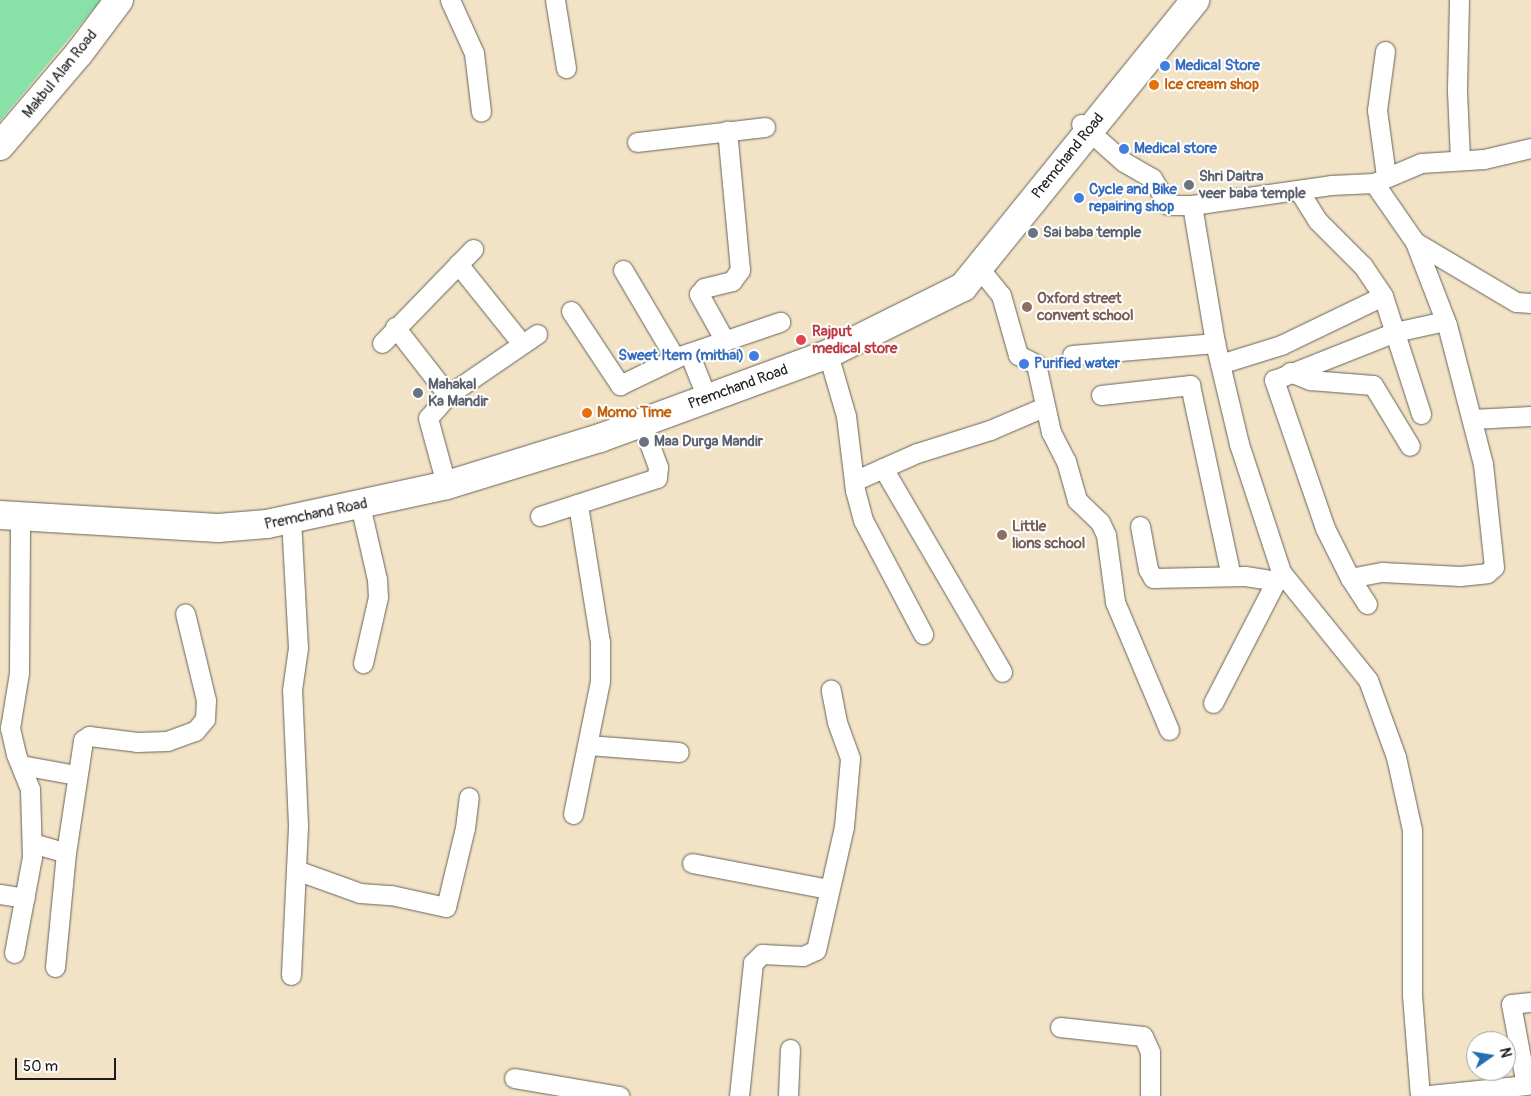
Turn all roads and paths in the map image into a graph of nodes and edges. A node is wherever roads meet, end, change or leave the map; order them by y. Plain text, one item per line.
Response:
1 (103, 0) edge
2 (119, 0) edge
3 (450, 0) edge
4 (555, 0) edge
5 (1182, 0) edge
6 (1195, 0) edge
7 (1459, 0) edge
8 (1385, 51) dead end
9 (566, 68) dead end
10 (36, 93) junction
11 (481, 112) dead end
12 (0, 123) edge
13 (765, 127) dead end
14 (1085, 127) junction
15 (727, 132) junction
16 (637, 142) dead end
17 (0, 146) edge
18 (1531, 148) edge
19 (1460, 160) junction
20 (1380, 179) junction
21 (1299, 191) junction
22 (1192, 204) junction
23 (1415, 242) junction
24 (473, 249) dead end
25 (458, 264) junction
26 (979, 268) junction
27 (623, 270) dead end
28 (1383, 296) junction
29 (1531, 303) edge
30 (934, 304) junction
31 (571, 310) dead end
32 (1445, 321) junction
33 (780, 322) dead end
34 (395, 327) junction
35 (1395, 332) junction
36 (725, 341) junction
37 (1215, 342) junction
38 (382, 343) dead end
39 (828, 354) junction
40 (1072, 355) dead end
41 (682, 356) junction
42 (1220, 364) junction
43 (1290, 372) junction
44 (448, 395) junction
45 (1101, 395) dead end
46 (707, 398) junction
47 (1044, 407) junction
48 (1421, 414) dead end
49 (1531, 416) edge
50 (1472, 419) junction
51 (631, 424) junction
52 (1410, 446) dead end
53 (883, 468) junction
54 (443, 473) junction
55 (854, 481) junction
56 (578, 504) junction
57 (360, 505) junction
58 (7, 510) edge
59 (540, 516) dead end
60 (291, 519) junction
61 (1140, 526) dead end
62 (1231, 576) junction
63 (1278, 576) junction
64 (1350, 578) junction
65 (1368, 604) dead end
66 (185, 613) dead end
67 (923, 634) dead end
68 (363, 663) dead end
69 (1002, 672) dead end
70 (830, 690) dead end
71 (1213, 703) dead end
72 (5, 722) edge
73 (1168, 730) dead end
74 (588, 746) junction
75 (679, 752) dead end
76 (21, 765) junction
77 (76, 774) junction
78 (469, 797) dead end
79 (573, 814) dead end
80 (32, 843) junction
81 (66, 853) junction
82 (692, 863) dead end
83 (296, 870) junction
84 (828, 889) junction
85 (0, 894) edge
86 (25, 898) junction
87 (14, 953) dead end
88 (55, 967) dead end
89 (290, 975) dead end
90 (1531, 1002) edge
91 (1060, 1027) dead end
92 (790, 1049) dead end
93 (514, 1078) dead end
94 (619, 1096) edge
95 (739, 1096) edge
96 (788, 1096) edge
97 (1150, 1096) edge
98 (1420, 1096) edge

1 - 10 highway, Makbul Alan Road
2 - 10 highway, Makbul Alan Road
3 - 11 street
4 - 9 street
5 - 14 highway, Premchand Road
6 - 14 highway, Premchand Road
7 - 19 street
8 - 20 street
10 - 12 highway, Makbul Alan Road
10 - 17 highway, Makbul Alan Road
13 - 15 street
14 - 22 street
14 - 26 highway, Premchand Road
14 - 30 highway, Premchand Road
15 - 16 street
15 - 36 street
18 - 19 street
19 - 20 street
20 - 21 street
20 - 23 street
21 - 22 street
21 - 28 street
22 - 37 street
23 - 29 street
23 - 32 street
24 - 25 street
25 - 34 street
25 - 44 street
26 - 30 highway, Premchand Road
26 - 47 street
27 - 41 street
28 - 35 street
28 - 42 street
30 - 39 highway, Premchand Road
31 - 41 street
32 - 35 street
32 - 50 street
33 - 36 street
34 - 38 street
34 - 44 street
35 - 43 street
35 - 48 street
36 - 41 street
37 - 40 street
37 - 42 street
39 - 46 highway, Premchand Road
39 - 55 street
41 - 46 street
42 - 63 street
43 - 52 street
43 - 64 street
44 - 54 street
45 - 62 street
46 - 51 highway, Premchand Road
47 - 53 street
47 - 73 street
49 - 50 street
50 - 64 street
51 - 54 highway, Premchand Road
51 - 56 street
51 - 57 highway, Premchand Road
53 - 55 street
53 - 69 street
54 - 58 highway, Premchand Road
55 - 67 street
56 - 59 street
56 - 74 street
57 - 60 highway, Premchand Road
57 - 68 street
58 - 60 highway, Premchand Road
58 - 72 street
60 - 83 street
61 - 62 street
62 - 63 street
63 - 71 street
63 - 98 street
64 - 65 street
66 - 77 street
70 - 84 street
72 - 76 street
74 - 75 street
74 - 79 street
76 - 77 street
76 - 80 street
77 - 81 street
78 - 83 street
80 - 81 street
80 - 86 street
81 - 88 street
82 - 84 street
83 - 89 street
84 - 95 street
85 - 86 street
86 - 87 street
90 - 98 street
91 - 97 street
92 - 96 street
93 - 94 street

